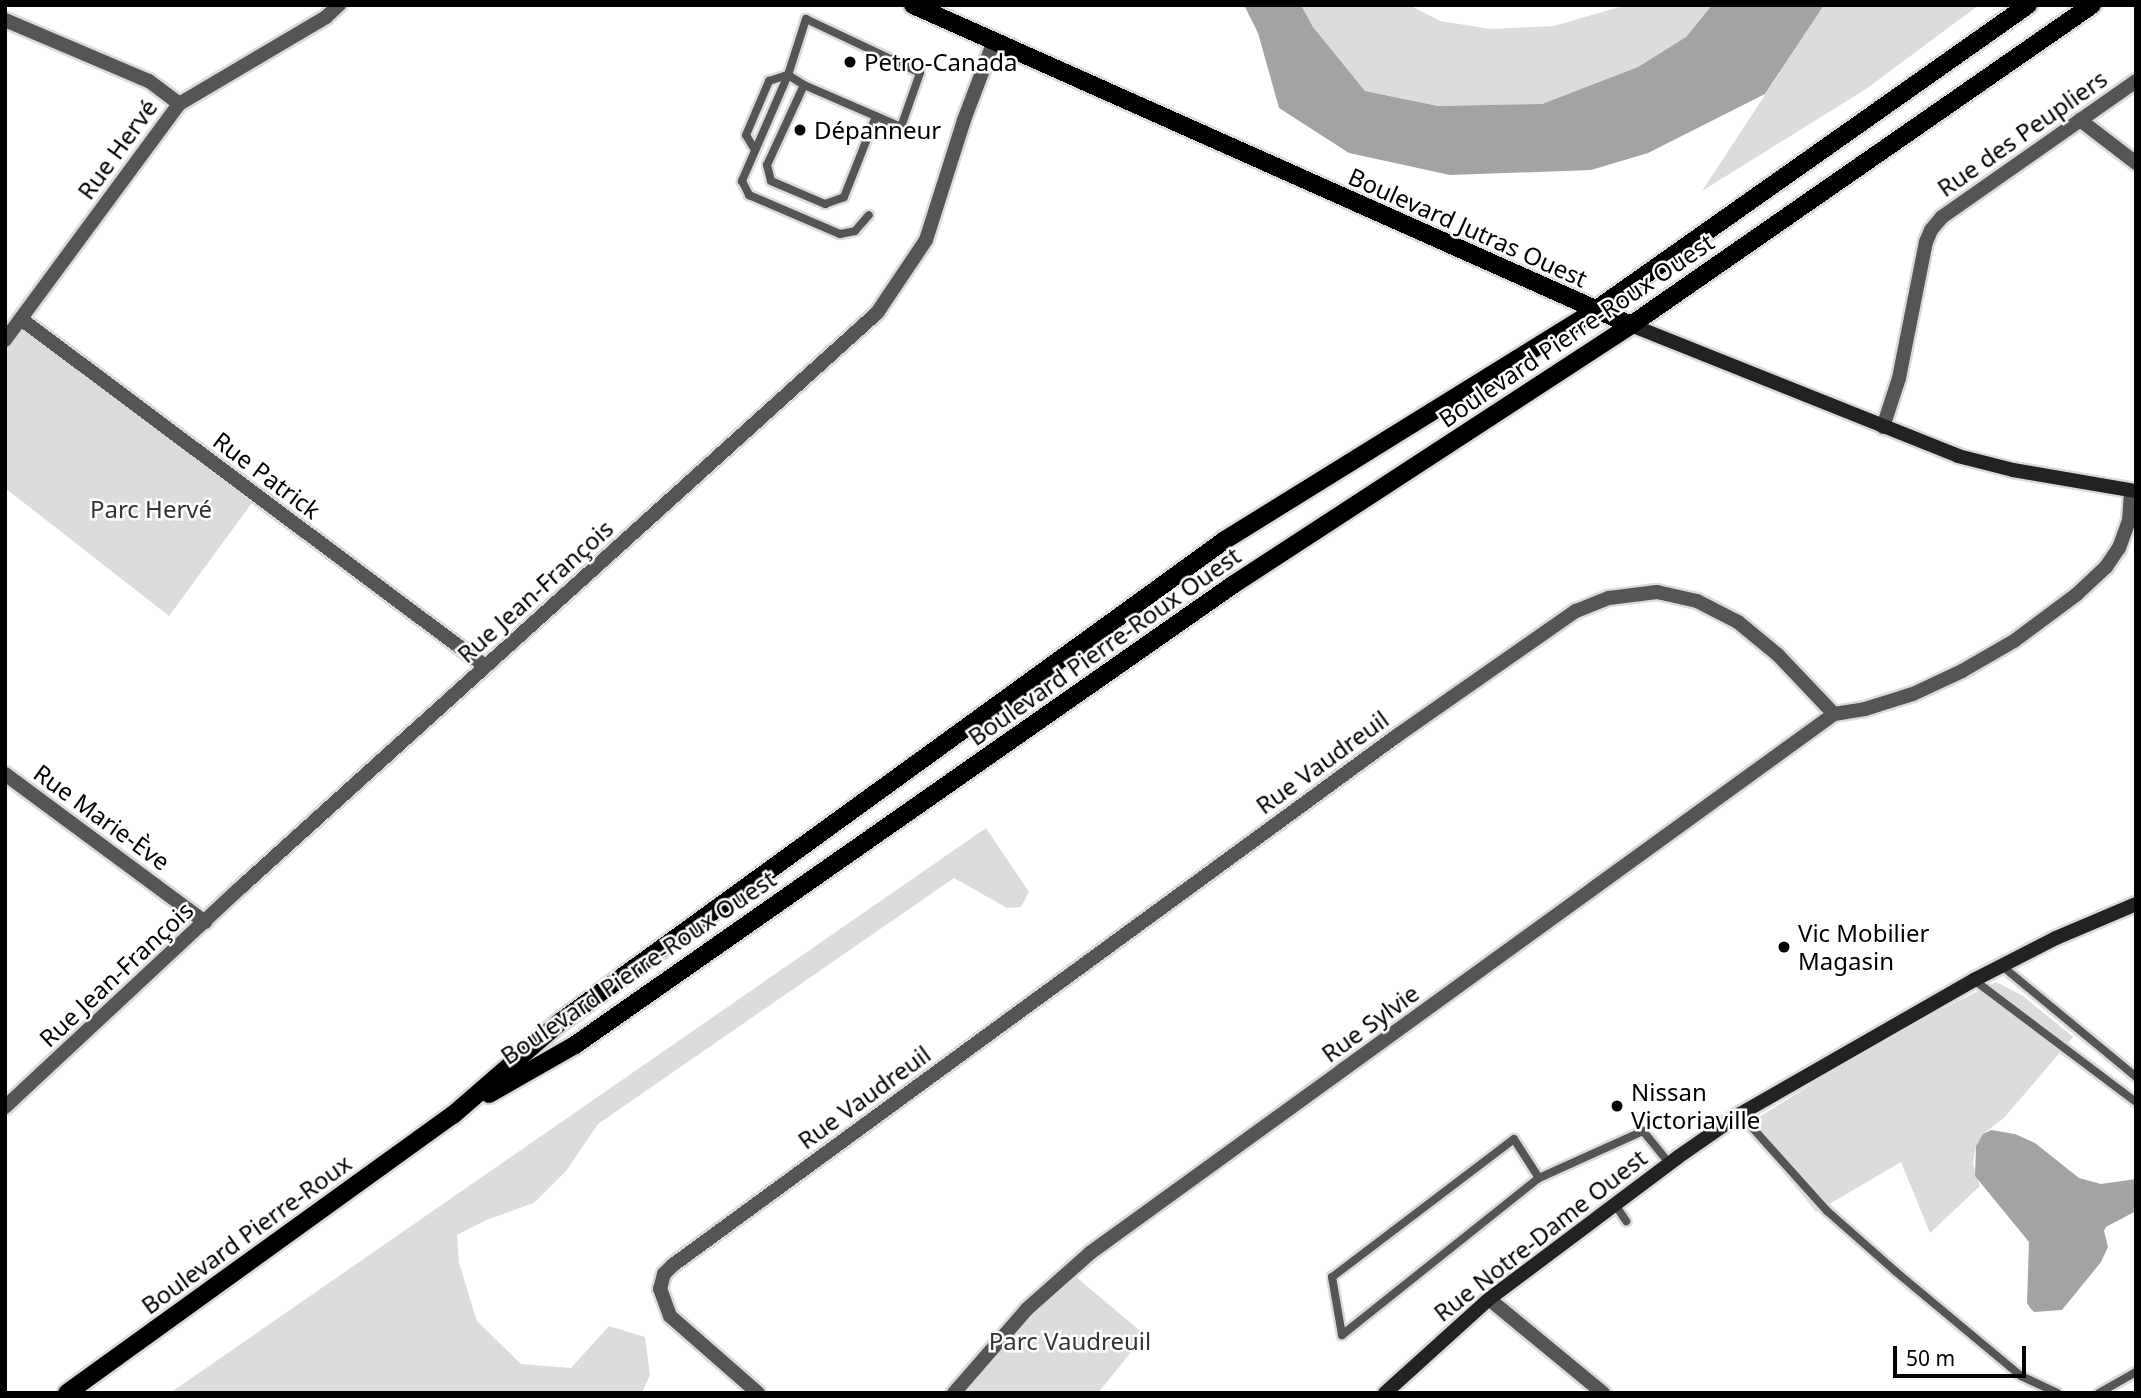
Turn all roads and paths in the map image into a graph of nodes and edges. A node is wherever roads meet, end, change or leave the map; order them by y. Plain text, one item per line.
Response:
1 (340, 5) edge
2 (913, 5) edge
3 (2028, 5) edge
4 (2092, 5) edge
5 (5, 20) edge
6 (994, 41) junction
7 (788, 75) junction
8 (2136, 81) edge
9 (804, 85) junction
10 (179, 104) junction
11 (876, 116) junction
12 (2080, 120) junction
13 (755, 150) junction
14 (2136, 163) edge
15 (869, 215) dead end
16 (1594, 311) junction
17 (21, 319) junction
18 (1631, 325) junction
19 (5, 340) edge
20 (1883, 427) junction
21 (2134, 491) edge
22 (485, 666) junction
23 (1835, 714) junction
24 (5, 774) edge
25 (2136, 904) edge
26 (205, 922) junction
27 (2001, 966) junction
28 (1974, 980) junction
29 (2136, 1077) edge
30 (2136, 1102) edge
31 (5, 1107) edge
32 (1740, 1114) junction
33 (453, 1115) junction
34 (1669, 1163) junction
35 (1539, 1178) junction
36 (1614, 1203) junction
37 (1626, 1221) dead end
38 (1489, 1298) junction
39 (2136, 1372) edge
40 (67, 1393) edge
41 (758, 1393) edge
42 (954, 1393) edge
43 (1385, 1393) edge
44 (1603, 1393) edge
45 (2057, 1393) edge
46 (2099, 1393) edge

1 - 10 street, Rue Hervé
2 - 6 main road, Boulevard Jutras Ouest
3 - 16 main road, Boulevard Pierre-Roux Ouest
4 - 18 main road, Boulevard Pierre-Roux Ouest
5 - 10 street
6 - 16 main road, Boulevard Jutras Ouest
6 - 22 street, Rue Jean-François
7 - 9 lane
7 - 11 lane
7 - 13 lane
7 - 13 lane
8 - 12 street, Rue des Peupliers
9 - 11 lane
9 - 11 lane
10 - 17 street, Rue Hervé
12 - 14 street
12 - 20 street, Rue des Peupliers
13 - 15 lane
16 - 18 main road, Boulevard Jutras Ouest
16 - 33 main road, Boulevard Pierre-Roux Ouest
17 - 19 street, Rue Hervé
17 - 22 street, Rue Patrick
18 - 20 street, Boulevard Jutras Ouest
18 - 33 main road, Boulevard Pierre-Roux Ouest
20 - 21 street, Boulevard Jutras Ouest
21 - 23 street
22 - 26 street, Rue Jean-François
23 - 41 street, Rue Vaudreuil
23 - 42 street, Rue Sylvie
24 - 26 street, Rue Marie-Ève
25 - 27 street, Rue Notre-Dame Ouest
26 - 31 street, Rue Jean-François
27 - 28 street, Rue Notre-Dame Ouest
27 - 29 lane
28 - 30 lane
28 - 32 street, Rue Notre-Dame Ouest
32 - 34 street, Rue Notre-Dame Ouest
32 - 45 lane
33 - 40 main road, Boulevard Pierre-Roux
34 - 35 lane
34 - 36 street, Rue Notre-Dame Ouest
35 - 35 lane
36 - 37 lane
36 - 38 street, Rue Notre-Dame Ouest
38 - 43 street, Rue Notre-Dame Ouest
38 - 44 street
39 - 46 lane

